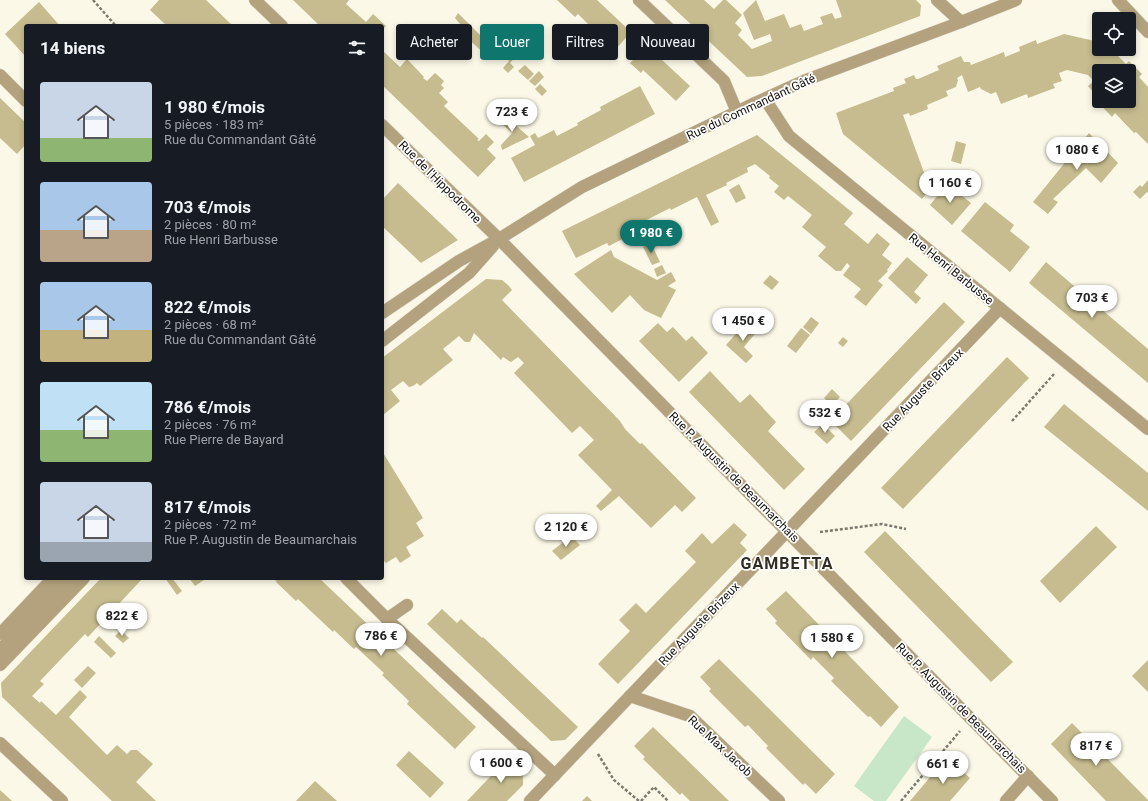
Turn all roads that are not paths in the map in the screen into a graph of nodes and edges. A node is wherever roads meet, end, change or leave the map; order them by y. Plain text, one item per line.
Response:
1 (255, 0) edge
2 (639, 0) edge
3 (937, 0) edge
4 (1016, 0) edge
5 (1118, 0) edge
6 (961, 22) junction
7 (280, 24) edge
8 (1148, 32) edge
9 (0, 75) edge
10 (24, 99) edge
11 (765, 99) junction
12 (737, 112) junction
13 (384, 127) edge
14 (499, 239) junction
15 (1000, 308) junction
16 (384, 312) edge
17 (384, 339) edge
18 (1148, 429) edge
19 (787, 532) junction
20 (51, 580) edge
21 (66, 580) edge
22 (82, 580) edge
23 (348, 580) edge
24 (407, 605) dead end
25 (387, 619) junction
26 (0, 634) edge
27 (0, 650) edge
28 (0, 665) edge
29 (630, 696) junction
30 (0, 743) edge
31 (554, 775) junction
32 (1028, 776) junction
33 (62, 801) edge
34 (531, 801) edge
35 (779, 801) edge
36 (1006, 801) edge
37 (1052, 801) edge

1 - 7 street
2 - 12 street
3 - 6 street
4 - 6 street, Rue du Commandant Gâté
5 - 8 street
6 - 11 street, Rue du Commandant Gâté
9 - 10 street
11 - 12 street, Rue du Commandant Gâté
11 - 15 street, Rue Henri Barbusse
12 - 14 street, Rue du Commandant Gâté
13 - 14 street, Rue de l'Hippodrome
14 - 16 street, Rue du Commandant Gâté
14 - 17 street, Rue du Commandant Gâté
14 - 19 street, Rue P. Augustin de Beaumarchais
15 - 18 street, Rue Henri Barbusse
15 - 19 street, Rue Auguste Brizeux
19 - 29 street, Rue Auguste Brizeux
19 - 32 street, Rue P. Augustin de Beaumarchais
20 - 26 street
21 - 27 street
22 - 28 street
23 - 25 street
24 - 25 street
25 - 31 street
29 - 31 street, Rue Auguste Brizeux
29 - 35 street, Rue Max Jacob
30 - 33 street
31 - 34 street, Rue Auguste Brizeux
32 - 36 street
32 - 37 street, Rue P. Augustin de Beaumarchais

